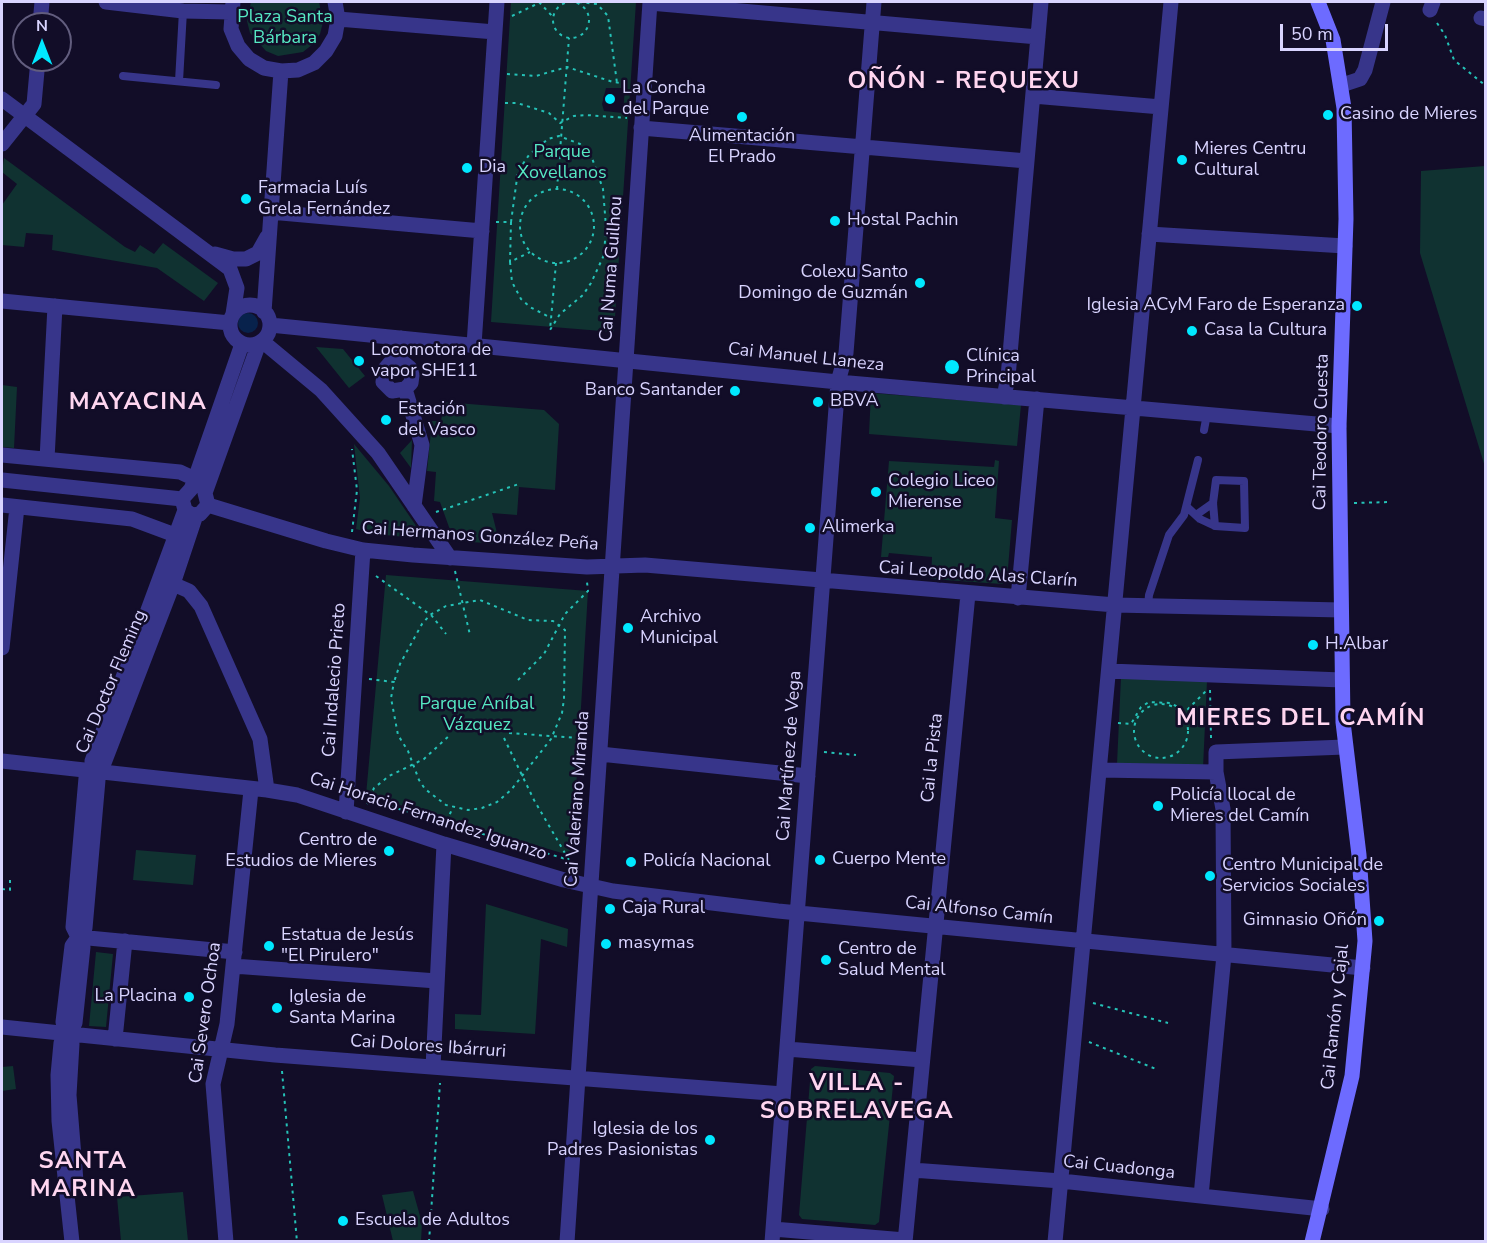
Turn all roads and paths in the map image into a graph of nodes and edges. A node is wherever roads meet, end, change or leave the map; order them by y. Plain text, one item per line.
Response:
1 (106, 2) edge
2 (335, 2) edge
3 (497, 2) edge
4 (539, 2) edge
5 (567, 2) edge
6 (578, 2) edge
7 (605, 2) edge
8 (650, 2) edge
9 (874, 2) edge
10 (1041, 2) edge
11 (1170, 2) edge
12 (1318, 2) edge
13 (1383, 2) edge
14 (1431, 6) edge
15 (232, 7) edge
16 (600, 8) junction
17 (183, 11) junction
18 (553, 17) junction
19 (338, 19) junction
20 (872, 22) junction
21 (496, 27) junction
22 (1038, 37) junction
23 (569, 38) junction
24 (493, 62) junction
25 (567, 67) junction
26 (281, 71) junction
27 (37, 72) edge
28 (123, 76) dead end
29 (179, 81) junction
30 (617, 83) junction
31 (216, 84) dead end
32 (644, 86) junction
33 (1342, 86) junction
34 (1485, 86) edge
35 (1033, 96) junction
36 (2, 99) edge
37 (1161, 107) junction
38 (490, 110) junction
39 (25, 116) junction
40 (560, 123) junction
41 (642, 123) junction
42 (559, 136) junction
43 (2, 144) edge
44 (862, 147) junction
45 (1027, 161) junction
46 (557, 189) junction
47 (270, 212) junction
48 (635, 220) junction
49 (511, 222) junction
50 (482, 226) junction
51 (606, 227) junction
52 (270, 229) junction
53 (1149, 234) junction
54 (1346, 246) junction
55 (530, 252) junction
56 (212, 253) junction
57 (510, 262) junction
58 (556, 263) junction
59 (2, 302) edge
60 (55, 306) junction
61 (267, 318) junction
62 (551, 318) junction
63 (232, 319) junction
64 (401, 338) junction
65 (260, 342) junction
66 (242, 344) junction
67 (474, 345) junction
68 (399, 359) junction
69 (625, 360) junction
70 (838, 382) junction
71 (405, 389) junction
72 (1004, 397) junction
73 (1037, 399) junction
74 (1131, 408) junction
75 (1207, 414) junction
76 (350, 422) junction
77 (1338, 426) junction
78 (1204, 430) dead end
79 (2, 455) edge
80 (47, 459) junction
81 (1198, 459) dead end
82 (2, 480) edge
83 (519, 484) dead end
84 (195, 499) junction
85 (1391, 502) dead end
86 (1213, 503) junction
87 (1340, 503) junction
88 (2, 505) edge
89 (17, 507) junction
90 (1187, 507) junction
91 (418, 511) junction
92 (1196, 515) junction
93 (1215, 526) junction
94 (175, 535) junction
95 (356, 548) junction
96 (450, 558) junction
97 (612, 565) junction
98 (587, 567) junction
99 (361, 575) junction
100 (823, 582) junction
101 (173, 584) junction
102 (968, 594) junction
103 (1018, 598) junction
104 (462, 601) junction
105 (1116, 605) junction
106 (1148, 606) junction
107 (1341, 610) junction
108 (430, 615) junction
109 (559, 623) junction
110 (446, 634) dead end
111 (470, 635) dead end
112 (2, 648) edge
113 (1109, 671) junction
114 (355, 678) junction
115 (518, 680) dead end
116 (1342, 680) junction
117 (394, 682) junction
118 (1181, 713) junction
119 (1105, 722) junction
120 (1343, 722) joint
121 (509, 733) dead end
122 (452, 734) dead end
123 (552, 736) junction
124 (504, 738) dead end
125 (578, 738) dead end
126 (1345, 747) junction
127 (809, 751) junction
128 (1143, 751) junction
129 (1216, 752) junction
130 (600, 754) junction
131 (856, 755) dead end
132 (1137, 756) dead end
133 (2, 761) edge
134 (413, 765) junction
135 (1100, 770) junction
136 (95, 771) junction
137 (1216, 772) junction
138 (521, 776) junction
139 (808, 776) junction
140 (251, 790) junction
141 (267, 790) junction
142 (369, 800) junction
143 (453, 807) junction
144 (346, 812) junction
145 (366, 818) junction
146 (446, 823) junction
147 (444, 844) junction
148 (10, 880) dead end
149 (592, 887) junction
150 (2, 889) edge
151 (797, 913) junction
152 (936, 926) junction
153 (78, 937) junction
154 (125, 941) junction
155 (1084, 941) junction
156 (1224, 955) junction
157 (234, 959) junction
158 (1364, 968) junction
159 (437, 981) junction
160 (1078, 999) junction
161 (1168, 1023) dead end
162 (2, 1027) edge
163 (68, 1033) junction
164 (1075, 1038) junction
165 (115, 1039) junction
166 (787, 1049) junction
167 (222, 1050) junction
168 (275, 1055) junction
169 (922, 1060) junction
170 (437, 1068) junction
171 (1156, 1069) dead end
172 (578, 1078) junction
173 (783, 1094) junction
174 (912, 1170) junction
175 (1061, 1181) junction
176 (1201, 1196) junction
177 (1322, 1209) junction
178 (772, 1235) edge
179 (905, 1241) edge
180 (72, 1242) edge
181 (83, 1242) edge
182 (226, 1242) edge
183 (297, 1242) edge
184 (429, 1242) edge
185 (567, 1242) edge
186 (1055, 1242) edge
187 (1312, 1242) edge

1 - 17 street
2 - 19 street
3 - 21 street
4 - 18 path
4 - 21 path
5 - 6 path
5 - 18 path
6 - 16 path
6 - 23 path
7 - 16 path
8 - 20 street
8 - 32 street, Cai Numa Guilhou
9 - 20 street, Cai Martínez de Vega
10 - 22 street
11 - 37 street
12 - 33 street, Cai Teodoro Cuesta
13 - 33 street
14 - 34 path
15 - 17 street
15 - 26 street
16 - 30 path
17 - 29 lane
18 - 23 path
19 - 21 street
19 - 26 street
20 - 22 street
20 - 44 street, Cai Martínez de Vega
21 - 24 street
22 - 35 street
23 - 25 path
24 - 25 path
24 - 38 street
25 - 30 path
25 - 40 path
26 - 47 street
27 - 39 street
28 - 29 lane
29 - 31 lane
30 - 32 path
32 - 41 street, Cai Numa Guilhou
33 - 54 street, Cai Teodoro Cuesta
35 - 37 street
35 - 45 street
36 - 39 street
37 - 53 street
38 - 40 path
38 - 50 street
39 - 43 street
39 - 56 street
40 - 41 path
40 - 42 path
41 - 44 street
41 - 48 street, Cai Numa Guilhou
42 - 46 path
42 - 49 path
42 - 51 path
44 - 45 street
44 - 70 street, Cai Martínez de Vega
45 - 72 street
46 - 55 path
46 - 58 path
47 - 50 street
47 - 52 street
48 - 51 path
48 - 69 street, Cai Numa Guilhou
49 - 50 path
49 - 57 path
50 - 67 street
51 - 62 path
52 - 56 street
52 - 61 street
53 - 54 street
53 - 74 street
54 - 77 street, Cai Teodoro Cuesta
55 - 57 path
55 - 58 path
56 - 63 street
57 - 62 path
58 - 62 path
59 - 60 street
60 - 63 street
60 - 80 street
61 - 63 street
61 - 64 street, Cai Manuel Llaneza
61 - 65 street
63 - 66 street
64 - 67 street, Cai Manuel Llaneza
64 - 68 street
65 - 66 street
65 - 76 street
65 - 84 street, Cai Doctor Fleming
66 - 84 street, Cai Doctor Fleming
67 - 69 street, Cai Manuel Llaneza
68 - 71 street
68 - 71 street
69 - 70 street, Cai Manuel Llaneza
69 - 97 street, Cai Valeriano Miranda
70 - 72 street, Cai Manuel Llaneza
70 - 100 street, Cai Martínez de Vega
71 - 91 street
72 - 73 street, Cai Manuel Llaneza
73 - 74 street, Cai Manuel Llaneza
73 - 103 street
74 - 75 street, Cai Manuel Llaneza
74 - 105 street
75 - 77 street, Cai Manuel Llaneza
75 - 78 lane
76 - 91 street
76 - 95 path
77 - 87 street, Cai Teodoro Cuesta
79 - 80 street
80 - 84 street
81 - 90 lane
82 - 84 street
83 - 91 path
84 - 94 street, Cai Doctor Fleming
84 - 95 street, Cai Hermanos González Peña
84 - 101 street, Cai Doctor Fleming
85 - 87 path
86 - 92 lane
86 - 93 lane
86 - 93 lane
87 - 107 street, Cai Teodoro Cuesta
88 - 89 street
89 - 94 street
89 - 112 street
90 - 92 lane
90 - 106 lane
91 - 96 street
92 - 93 lane
94 - 136 street, Cai Doctor Fleming
95 - 96 street, Cai Hermanos González Peña
95 - 99 street, Cai Indalecio Prieto
96 - 98 street, Cai Hermanos González Peña
96 - 104 path
97 - 98 street, Cai Hermanos González Peña
97 - 100 street, Cai Leopoldo Alas Clarín
97 - 130 street, Cai Valeriano Miranda
98 - 109 path
99 - 108 path
99 - 114 street, Cai Indalecio Prieto
100 - 102 street, Cai Leopoldo Alas Clarín
100 - 127 street, Cai Martínez de Vega
101 - 136 street, Cai Doctor Fleming
101 - 141 street
102 - 103 street, Cai Leopoldo Alas Clarín
102 - 152 street, Cai la Pista
103 - 105 street, Cai Leopoldo Alas Clarín
104 - 108 path
104 - 109 path
104 - 111 path
105 - 106 street, Cai Leopoldo Alas Clarín
105 - 113 street
106 - 107 street, Cai Leopoldo Alas Clarín
107 - 116 street, Cai Teodoro Cuesta
108 - 110 path
108 - 117 path
109 - 115 path
109 - 123 path
113 - 116 street
113 - 119 street
114 - 117 path
114 - 144 street, Cai Indalecio Prieto
116 - 120 street, Cai Teodoro Cuesta
117 - 134 path
118 - 119 path
118 - 128 path
118 - 128 path
118 - 129 path
119 - 135 street
120 - 126 street, Cai Ramón y Cajal
121 - 123 path
122 - 134 path
123 - 125 path
123 - 138 path
124 - 138 path
126 - 129 street
126 - 158 street, Cai Ramón y Cajal
127 - 131 path
127 - 139 street, Cai Martínez de Vega
128 - 132 path
129 - 137 street
130 - 139 street
130 - 149 street, Cai Valeriano Miranda
133 - 136 street, Cai Horacio Fernandez Iguanzo
134 - 142 path
134 - 143 path
135 - 137 street
135 - 155 street
136 - 140 street, Cai Horacio Fernandez Iguanzo
136 - 153 street
137 - 156 street
138 - 143 path
138 - 146 path
139 - 151 street, Cai Martínez de Vega
140 - 141 street, Cai Horacio Fernandez Iguanzo
140 - 157 street, Cai Severo Ochoa
141 - 144 street, Cai Horacio Fernandez Iguanzo
142 - 145 path
142 - 146 path
143 - 146 path
144 - 145 street, Cai Horacio Fernandez Iguanzo
145 - 147 street, Cai Horacio Fernandez Iguanzo
147 - 149 street, Cai Horacio Fernandez Iguanzo
147 - 159 street
148 - 150 path
149 - 151 street, Cai Alfonso Camín
149 - 172 street, Cai Valeriano Miranda
151 - 152 street, Cai Alfonso Camín
151 - 166 street, Cai Martínez de Vega
152 - 155 street, Cai Alfonso Camín
152 - 169 street, Cai la Pista
153 - 154 street
153 - 163 street
154 - 157 street
154 - 165 street
155 - 156 street, Cai Alfonso Camín
155 - 160 street
156 - 158 street, Cai Alfonso Camín
156 - 176 street
157 - 159 street
157 - 167 street, Cai Severo Ochoa
158 - 177 street, Cai Ramón y Cajal
159 - 170 street
160 - 161 path
160 - 164 street
162 - 163 street, Cai Dolores Ibárruri
163 - 165 street, Cai Dolores Ibárruri
163 - 180 street
163 - 181 street
164 - 171 path
164 - 175 street
165 - 167 street, Cai Dolores Ibárruri
166 - 169 street
166 - 173 street, Cai Martínez de Vega
167 - 168 street, Cai Dolores Ibárruri
167 - 182 street, Cai Severo Ochoa
168 - 170 street, Cai Dolores Ibárruri
168 - 183 path
169 - 174 street, Cai la Pista
170 - 172 street, Cai Dolores Ibárruri
170 - 184 path
172 - 173 street, Cai Dolores Ibárruri
172 - 185 street, Cai Valeriano Miranda
173 - 178 street, Cai Martínez de Vega
174 - 175 street, Cai Cuadonga
174 - 179 street, Cai la Pista
175 - 176 street, Cai Cuadonga
175 - 186 street
176 - 177 street, Cai Cuadonga
177 - 187 street, Cai Ramón y Cajal
178 - 179 street

